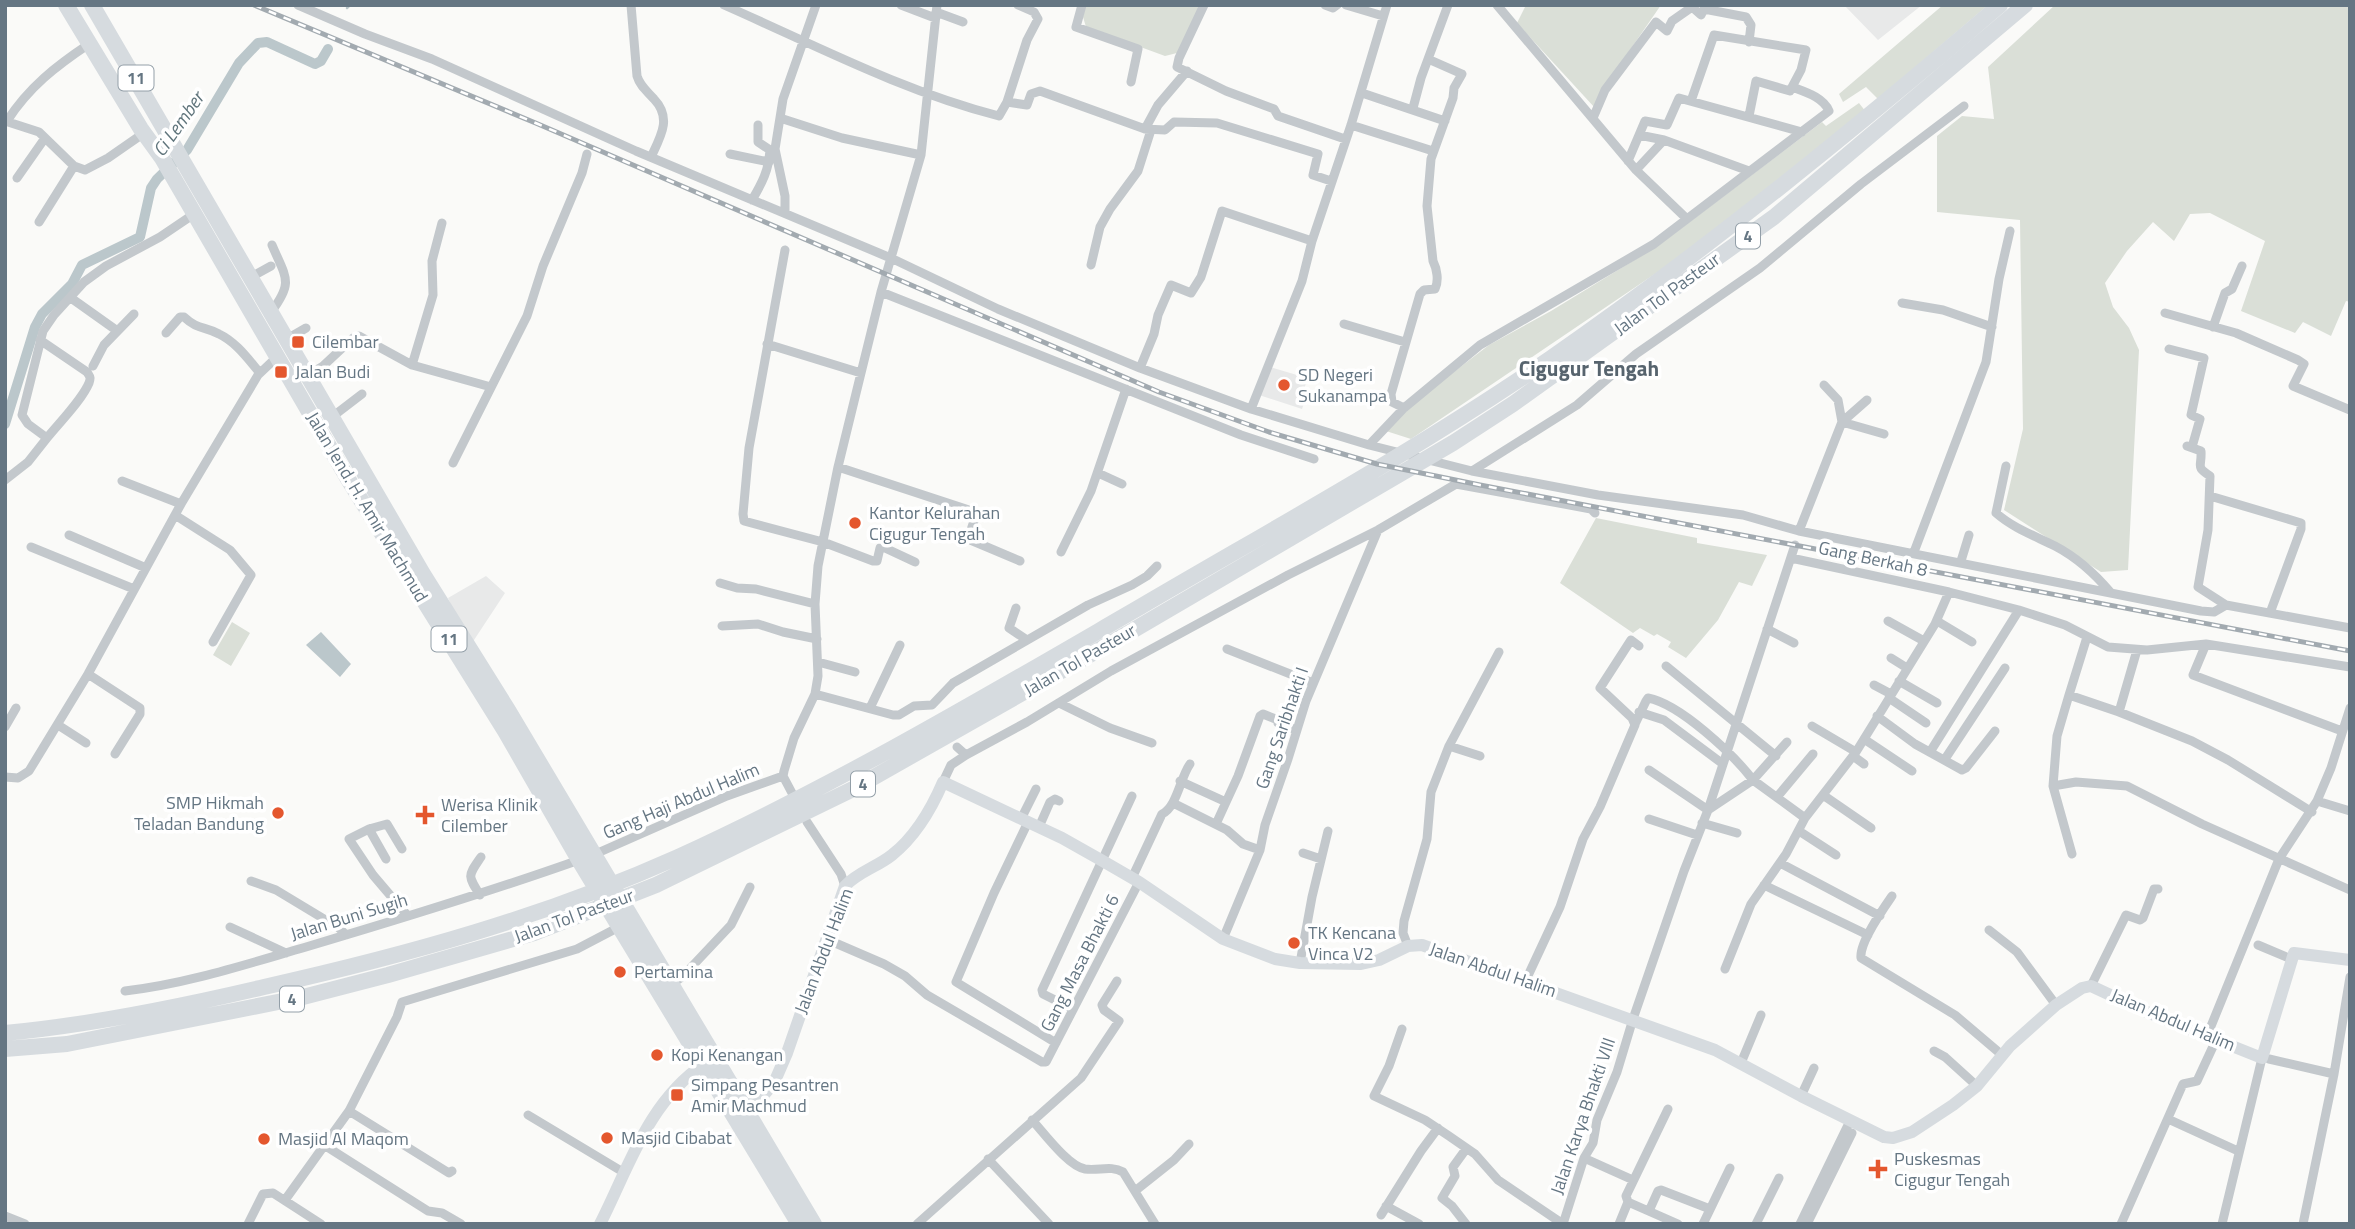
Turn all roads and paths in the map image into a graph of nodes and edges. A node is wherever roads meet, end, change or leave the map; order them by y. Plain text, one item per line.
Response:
1 (66, 5) edge
2 (77, 5) edge
3 (92, 5) edge
4 (298, 5) edge
5 (631, 5) edge
6 (724, 5) edge
7 (816, 5) edge
8 (901, 5) edge
9 (1018, 5) edge
10 (1082, 5) edge
11 (1205, 5) edge
12 (1325, 5) edge
13 (1337, 5) edge
14 (1346, 5) edge
15 (1387, 5) edge
16 (1448, 5) edge
17 (1497, 5) edge
18 (2000, 5) edge
19 (2025, 5) edge
20 (936, 12) edge
21 (1383, 16) junction
22 (963, 22) dead end
23 (803, 39) junction
24 (1749, 42) junction
25 (89, 44) junction
26 (1428, 60) junction
27 (1187, 71) junction
28 (1131, 82) dead end
29 (1792, 88) junction
30 (1362, 93) junction
31 (928, 95) junction
32 (1690, 101) junction
33 (1007, 102) junction
34 (1964, 106) dead end
35 (1413, 108) junction
36 (1749, 116) junction
37 (780, 118) junction
38 (1593, 118) junction
39 (6, 121) edge
40 (1445, 121) junction
41 (758, 125) dead end
42 (1351, 125) junction
43 (145, 126) junction
44 (1148, 129) junction
45 (1802, 132) junction
46 (1639, 135) junction
47 (45, 138) junction
48 (1345, 139) junction
49 (1664, 139) junction
50 (1433, 151) junction
51 (587, 154) dead end
52 (730, 154) dead end
53 (921, 155) junction
54 (651, 157) junction
55 (1628, 161) junction
56 (173, 162) junction
57 (769, 162) junction
58 (74, 166) junction
59 (1636, 170) junction
60 (1749, 171) junction
61 (17, 178) dead end
62 (1331, 181) junction
63 (752, 200) junction
64 (785, 213) junction
65 (194, 214) junction
66 (1687, 219) junction
67 (39, 222) dead end
68 (442, 223) dead end
69 (2010, 231) dead end
70 (1312, 241) junction
71 (272, 245) dead end
72 (785, 250) dead end
73 (892, 259) junction
74 (1091, 265) dead end
75 (271, 266) dead end
76 (2242, 266) dead end
77 (251, 277) junction
78 (881, 292) junction
79 (71, 298) junction
80 (1902, 303) dead end
81 (271, 312) junction
82 (134, 313) dead end
83 (2165, 313) dead end
84 (1344, 324) dead end
85 (1992, 327) junction
86 (2213, 327) junction
87 (306, 328) dead end
88 (116, 330) junction
89 (166, 332) dead end
90 (287, 339) junction
91 (40, 340) junction
92 (1405, 342) junction
93 (767, 344) junction
94 (2169, 349) dead end
95 (278, 357) junction
96 (412, 365) junction
97 (93, 366) dead end
98 (1140, 368) junction
99 (260, 373) junction
100 (861, 373) junction
101 (308, 375) junction
102 (1824, 385) dead end
103 (491, 387) junction
104 (1126, 389) junction
105 (362, 394) dead end
106 (1867, 400) dead end
107 (1404, 408) junction
108 (1251, 409) junction
109 (2350, 410) edge
110 (332, 417) junction
111 (1842, 422) junction
112 (1884, 434) dead end
113 (47, 438) junction
114 (1369, 444) junction
115 (1314, 459) dead end
116 (453, 463) dead end
117 (2006, 466) dead end
118 (838, 467) junction
119 (362, 469) junction
120 (1472, 471) junction
121 (1098, 473) junction
122 (348, 479) junction
123 (5, 480) edge
124 (122, 481) dead end
125 (1122, 484) dead end
126 (1365, 485) junction
127 (2210, 496) junction
128 (181, 504) junction
129 (1595, 513) dead end
130 (175, 515) junction
131 (1378, 530) junction
132 (1799, 531) junction
133 (1969, 534) dead end
134 (69, 536) dead end
135 (823, 542) junction
136 (1794, 545) dead end
137 (31, 547) dead end
138 (1061, 552) dead end
139 (1914, 552) junction
140 (1791, 558) junction
141 (1020, 561) dead end
142 (1961, 561) junction
143 (915, 562) dead end
144 (1157, 566) dead end
145 (146, 568) junction
146 (720, 583) dead end
147 (134, 589) junction
148 (1949, 592) junction
149 (2111, 593) junction
150 (815, 604) junction
151 (2226, 605) junction
152 (1016, 608) dead end
153 (2019, 610) junction
154 (2270, 613) junction
155 (1888, 621) dead end
156 (1937, 621) junction
157 (722, 626) dead end
158 (2350, 628) edge
159 (1767, 629) junction
160 (2087, 637) junction
161 (817, 639) junction
162 (1027, 640) junction
163 (1924, 641) junction
164 (213, 642) dead end
165 (1972, 642) dead end
166 (1794, 643) dead end
167 (2206, 644) junction
168 (900, 645) dead end
169 (1639, 646) dead end
170 (1227, 649) dead end
171 (2137, 650) junction
172 (1499, 652) dead end
173 (1891, 658) dead end
174 (818, 662) junction
175 (1058, 663) junction
176 (1666, 666) dead end
177 (2350, 667) edge
178 (1907, 668) junction
179 (2005, 668) dead end
180 (855, 672) dead end
181 (88, 674) junction
182 (1899, 681) junction
183 (1313, 683) junction
184 (1874, 685) dead end
185 (815, 694) junction
186 (2069, 695) junction
187 (1890, 696) junction
188 (1059, 703) junction
189 (1937, 703) dead end
190 (16, 708) dead end
191 (870, 708) junction
192 (2350, 708) edge
193 (1639, 712) junction
194 (2119, 712) junction
195 (1877, 716) junction
196 (1926, 723) dead end
197 (1634, 724) junction
198 (1736, 724) junction
199 (58, 725) junction
200 (1812, 726) dead end
201 (5, 727) edge
202 (1296, 730) junction
203 (1995, 731) dead end
204 (2342, 731) junction
205 (1864, 739) junction
206 (1787, 742) dead end
207 (86, 743) dead end
208 (1152, 743) dead end
209 (1449, 746) junction
210 (957, 747) dead end
211 (1727, 750) junction
212 (1930, 752) junction
213 (115, 754) dead end
214 (1813, 754) dead end
215 (1855, 754) junction
216 (966, 755) junction
217 (1480, 756) dead end
218 (1776, 756) junction
219 (1945, 759) junction
220 (1190, 764) dead end
221 (1723, 764) junction
222 (1864, 764) dead end
223 (1649, 770) dead end
224 (1912, 771) dead end
225 (783, 776) junction
226 (5, 777) edge
227 (1753, 780) junction
228 (1180, 781) junction
229 (943, 782) junction
230 (2053, 786) junction
231 (1036, 789) dead end
232 (792, 793) dead end
233 (1132, 796) dead end
234 (1824, 796) junction
235 (1777, 797) junction
236 (1059, 801) dead end
237 (2317, 801) junction
238 (1226, 802) junction
239 (1173, 803) junction
240 (1708, 810) junction
241 (2350, 811) edge
242 (2312, 812) junction
243 (1805, 818) junction
244 (1649, 819) dead end
245 (807, 821) dead end
246 (1702, 822) junction
247 (1029, 823) junction
248 (1216, 824) junction
249 (1871, 828) dead end
250 (369, 829) junction
251 (1328, 831) dead end
252 (1799, 831) junction
253 (1737, 833) dead end
254 (1697, 835) junction
255 (402, 849) dead end
256 (1260, 850) junction
257 (1303, 853) dead end
258 (2072, 854) dead end
259 (1836, 855) dead end
260 (481, 857) dead end
261 (586, 858) junction
262 (386, 859) dead end
263 (1321, 859) junction
264 (2279, 859) junction
265 (1101, 860) junction
266 (1780, 863) junction
267 (1135, 880) junction
268 (251, 881) dead end
269 (1764, 885) junction
270 (845, 886) junction
271 (750, 887) dead end
272 (2158, 889) dead end
273 (2350, 890) edge
274 (480, 895) junction
275 (1892, 896) dead end
276 (407, 915) junction
277 (1880, 916) junction
278 (230, 927) dead end
279 (620, 927) junction
280 (1989, 930) dead end
281 (346, 935) junction
282 (1868, 935) junction
283 (826, 939) junction
284 (1223, 939) junction
285 (2258, 945) dead end
286 (1408, 946) junction
287 (286, 953) junction
288 (2291, 959) junction
289 (2350, 960) edge
290 (1300, 962) junction
291 (1725, 969) dead end
292 (2350, 977) edge
293 (675, 981) junction
294 (1117, 981) dead end
295 (1525, 982) junction
296 (2091, 986) junction
297 (125, 990) dead end
298 (2349, 992) edge
299 (2056, 1005) junction
300 (1073, 1009) junction
301 (1761, 1015) dead end
302 (1633, 1019) junction
303 (1402, 1029) dead end
304 (5, 1033) edge
305 (2212, 1038) junction
306 (1056, 1043) junction
307 (5, 1049) edge
308 (1934, 1051) dead end
309 (2338, 1051) junction
310 (2350, 1054) edge
311 (2002, 1055) junction
312 (2265, 1058) junction
313 (1741, 1063) junction
314 (704, 1064) junction
315 (1814, 1068) dead end
316 (2334, 1074) junction
317 (1977, 1086) junction
318 (1801, 1096) junction
319 (745, 1108) junction
320 (1668, 1109) dead end
321 (349, 1111) junction
322 (528, 1115) dead end
323 (2168, 1119) junction
324 (1032, 1121) junction
325 (1851, 1127) junction
326 (1438, 1128) junction
327 (324, 1144) junction
328 (1189, 1144) dead end
329 (1466, 1149) junction
330 (2238, 1151) junction
331 (1584, 1158) junction
332 (988, 1159) junction
333 (1730, 1168) dead end
334 (452, 1171) dead end
335 (623, 1172) junction
336 (1779, 1178) dead end
337 (1633, 1180) junction
338 (1135, 1191) junction
339 (285, 1200) junction
340 (1628, 1202) junction
341 (1710, 1209) junction
342 (1649, 1211) junction
343 (5, 1216) edge
344 (25, 1224) edge
345 (248, 1224) edge
346 (321, 1224) edge
347 (461, 1224) edge
348 (600, 1224) edge
349 (799, 1224) edge
350 (814, 1224) edge
351 (916, 1224) edge
352 (1049, 1224) edge
353 (1154, 1224) edge
354 (1419, 1224) edge
355 (1466, 1224) edge
356 (1563, 1224) edge
357 (1619, 1224) edge
358 (1678, 1224) edge
359 (1703, 1224) edge
360 (1756, 1224) edge
361 (1800, 1224) edge
362 (1807, 1224) edge
363 (2121, 1224) edge
364 (2222, 1224) edge
365 (2303, 1224) edge

1 - 25 highway, 11
2 - 43 highway, 11
3 - 56 highway, Jalan Jend. H. Amir Machmud / 11
4 - 54 street
5 - 54 street
6 - 23 street
7 - 23 street
8 - 20 street
9 - 33 street
10 - 28 street
11 - 27 street
12 - 13 street
14 - 21 street
15 - 21 street
16 - 26 street
17 - 38 street
18 - 126 highway, Jalan Tol Pasteur / 4
19 - 126 highway, Jalan Tol Pasteur / 4
20 - 22 street
20 - 31 street
21 - 30 street
23 - 31 street
23 - 37 street
24 - 29 street
24 - 32 street
24 - 38 street
25 - 39 street
25 - 43 highway, 11
26 - 35 street
26 - 40 street
27 - 44 street
27 - 48 street
29 - 36 street
29 - 45 street
30 - 35 street
30 - 42 street
31 - 33 street
31 - 53 street
32 - 36 street
32 - 46 street
33 - 44 street
34 - 120 street
35 - 40 street
36 - 45 street
37 - 53 street
37 - 64 street
38 - 55 street
39 - 47 street
40 - 50 street
41 - 57 street
42 - 48 street
42 - 50 street
43 - 56 highway, 11
43 - 58 street
44 - 62 street
44 - 74 street
45 - 60 street
46 - 49 street
46 - 55 street
47 - 58 street
47 - 61 street
48 - 62 street
49 - 59 street
49 - 60 street
50 - 92 street
51 - 103 street
52 - 57 street
53 - 73 street
54 - 63 street
55 - 59 street
56 - 65 highway, Jalan Jend. H. Amir Machmud / 11
56 - 77 highway, Jalan Jend. H. Amir Machmud / 11
57 - 63 street
58 - 67 street
59 - 66 street
60 - 66 street
62 - 70 street
63 - 64 street
64 - 73 street
65 - 79 street
65 - 95 highway, Jalan Jend. H. Amir Machmud / 11
66 - 107 street
68 - 96 street
69 - 85 street
70 - 98 street
70 - 108 street
71 - 81 street
72 - 93 street
73 - 78 street
73 - 98 street
75 - 77 street
76 - 86 street
77 - 81 highway, Jalan Jend. H. Amir Machmud / 11
78 - 100 street
78 - 104 street
79 - 88 street
79 - 91 street
80 - 85 street
81 - 90 highway, Jalan Jend. H. Amir Machmud / 11
82 - 88 street
83 - 86 street
84 - 92 street
85 - 139 street
86 - 109 street
87 - 90 street
88 - 97 street
89 - 99 street
90 - 101 highway, Jalan Jend. H. Amir Machmud / 11
91 - 113 street
91 - 113 street
92 - 107 street
93 - 100 street
93 - 135 street
94 - 127 street
95 - 99 street
95 - 122 highway, Jalan Jend. H. Amir Machmud / 11
96 - 101 street
96 - 103 street
98 - 108 street
99 - 128 street
100 - 118 street
101 - 110 highway, Jalan Jend. H. Amir Machmud / 11
102 - 111 street
103 - 116 street
104 - 115 street
104 - 121 street
105 - 110 street
106 - 111 street
107 - 114 street
108 - 114 street
110 - 119 highway, Jalan Jend. H. Amir Machmud / 11
111 - 112 street
111 - 132 street
113 - 123 street
114 - 120 street
117 - 149 street
118 - 135 street
118 - 141 street
119 - 122 highway
119 - 261 highway, Jalan Jend. H. Amir Machmud / 11
120 - 132 street
121 - 125 street
121 - 138 street
122 - 261 highway, Jalan Jend. H. Amir Machmud / 11
124 - 128 street
126 - 175 highway, Jalan Tol Pasteur / 4
127 - 151 street
127 - 154 street
128 - 130 street
129 - 131 street
130 - 145 street
130 - 164 street
131 - 183 street, Gang Saribhakti I
131 - 188 street
132 - 139 street
133 - 142 street
134 - 145 street
135 - 143 street
135 - 150 street
136 - 140 street, Jalan Karya Bhakti VIII
137 - 147 street
139 - 142 street
140 - 148 street, Gang Berkah 8
140 - 159 street, Jalan Karya Bhakti VIII
142 - 149 street
144 - 162 street
145 - 147 street
146 - 150 street
147 - 181 street
148 - 153 street, Gang Berkah 8
148 - 156 street
149 - 151 street
150 - 161 street
151 - 154 street
152 - 162 street
153 - 160 street, Gang Berkah 8
153 - 212 street
154 - 158 street
155 - 163 street
156 - 163 street
156 - 165 street
157 - 161 street
159 - 166 street
159 - 198 street, Jalan Karya Bhakti VIII
160 - 171 street, Gang Berkah 8
160 - 186 street
161 - 174 street
162 - 191 street
163 - 178 street
167 - 171 street, Gang Berkah 8
167 - 177 street, Gang Berkah 8
167 - 204 street
168 - 191 street
169 - 197 street
170 - 183 street
171 - 194 street
172 - 209 street
173 - 178 street
174 - 180 street
174 - 185 street
175 - 304 highway, Jalan Tol Pasteur / 4
175 - 307 highway, Jalan Tol Pasteur / 4
176 - 198 street
178 - 182 street
179 - 219 street
181 - 199 street
181 - 213 street
182 - 187 street
182 - 189 street
183 - 202 street, Gang Saribhakti I
184 - 187 street
185 - 191 street
185 - 225 street
186 - 194 street
186 - 230 street
187 - 195 street
187 - 196 street
188 - 208 street
188 - 216 street
190 - 201 street
192 - 204 street
193 - 197 street
193 - 211 street
193 - 221 street
194 - 242 street
195 - 205 street
195 - 212 street
197 - 295 street
198 - 211 street, Jalan Karya Bhakti VIII
198 - 218 street
199 - 207 street
199 - 226 street
200 - 215 street
202 - 238 street
202 - 256 street, Gang Saribhakti I
203 - 219 street
204 - 237 street
205 - 215 street
205 - 224 street
206 - 218 street
209 - 217 street
209 - 286 street
210 - 216 street
211 - 221 street, Jalan Karya Bhakti VIII
211 - 227 street
212 - 219 street
214 - 235 street
215 - 222 street
215 - 234 street
216 - 229 street
218 - 227 street
220 - 228 street, Gang Masa Bhakti 6
221 - 240 street, Jalan Karya Bhakti VIII
223 - 240 street
225 - 232 street
225 - 261 street, Gang Haji Abdul Halim
227 - 235 street
227 - 240 street
228 - 238 street
228 - 239 street, Gang Masa Bhakti 6
229 - 247 street, Jalan Abdul Halim
229 - 270 street, Jalan Abdul Halim
230 - 258 street
230 - 264 street
231 - 247 street
233 - 265 street
234 - 243 street
234 - 249 street
235 - 243 street
236 - 247 street
237 - 241 street
237 - 242 street
238 - 248 street
239 - 248 street
239 - 267 street, Gang Masa Bhakti 6
240 - 246 street, Jalan Karya Bhakti VIII
242 - 264 street
243 - 252 street
244 - 254 street
245 - 270 street
246 - 253 street
246 - 254 street, Jalan Karya Bhakti VIII
247 - 265 street, Jalan Abdul Halim
247 - 306 street
248 - 256 street
250 - 255 street
250 - 262 street
250 - 276 street
251 - 263 street
252 - 259 street
252 - 266 street
254 - 302 street, Jalan Karya Bhakti VIII
256 - 284 street, Gang Saribhakti I
257 - 263 street
260 - 274 street
261 - 274 street, Jalan Buni Sugih
261 - 279 highway, Jalan Jend. H. Amir Machmud / 11
261 - 293 highway, Jalan Jend. H. Amir Machmud / 11
263 - 290 street
264 - 273 street
264 - 305 street
265 - 267 street, Jalan Abdul Halim
265 - 300 street
266 - 269 street
266 - 277 street
267 - 284 street, Jalan Abdul Halim
267 - 300 street, Gang Masa Bhakti 6
268 - 281 street
269 - 282 street
269 - 291 street
270 - 283 street, Jalan Abdul Halim
271 - 293 street
272 - 296 street
274 - 276 street, Jalan Buni Sugih
275 - 277 street
276 - 281 street, Jalan Buni Sugih
277 - 282 street
278 - 287 street
279 - 314 highway, Jalan Jend. H. Amir Machmud / 11
279 - 321 street
280 - 299 street
281 - 287 street, Jalan Buni Sugih
282 - 311 street
283 - 306 street, Gang Masa Bhakti 6
283 - 319 street, Jalan Abdul Halim
284 - 290 street, Jalan Abdul Halim
285 - 288 street
286 - 290 street, Jalan Abdul Halim
286 - 295 street, Jalan Abdul Halim
287 - 297 street, Jalan Buni Sugih
288 - 289 street
288 - 312 street
292 - 298 street
293 - 319 highway, Jalan Jend. H. Amir Machmud / 11
294 - 324 street
295 - 302 street, Jalan Abdul Halim
296 - 299 street, Jalan Abdul Halim
296 - 305 street, Jalan Abdul Halim
298 - 309 street
299 - 311 street, Jalan Abdul Halim
300 - 306 street, Gang Masa Bhakti 6
301 - 313 street
302 - 313 street, Jalan Abdul Halim
302 - 331 street, Jalan Karya Bhakti VIII
303 - 326 street
305 - 312 street, Jalan Abdul Halim
305 - 323 street
308 - 317 street
309 - 310 street
309 - 316 street
311 - 317 street, Jalan Abdul Halim
312 - 316 street
312 - 330 street
313 - 318 street, Jalan Abdul Halim
314 - 335 street
314 - 349 highway, Jalan Jend. H. Amir Machmud / 11
315 - 318 street
316 - 365 street
317 - 325 street, Jalan Abdul Halim
318 - 325 street, Jalan Abdul Halim
319 - 350 highway, Jalan Jend. H. Amir Machmud / 11
320 - 337 street
321 - 327 street
321 - 334 street
322 - 335 street
323 - 330 street
323 - 363 street
324 - 332 street
324 - 338 street
325 - 361 street
325 - 362 street
326 - 329 street
326 - 354 street
327 - 339 street
327 - 347 street
328 - 338 street
329 - 355 street
329 - 356 street
330 - 364 street
331 - 337 street
331 - 356 street, Jalan Karya Bhakti VIII
332 - 351 street
332 - 352 street
333 - 341 street
335 - 348 street
336 - 360 street
337 - 340 street
338 - 353 street
339 - 345 street
339 - 346 street
340 - 342 street
340 - 357 street
341 - 342 street
341 - 359 street
342 - 358 street
343 - 344 street

